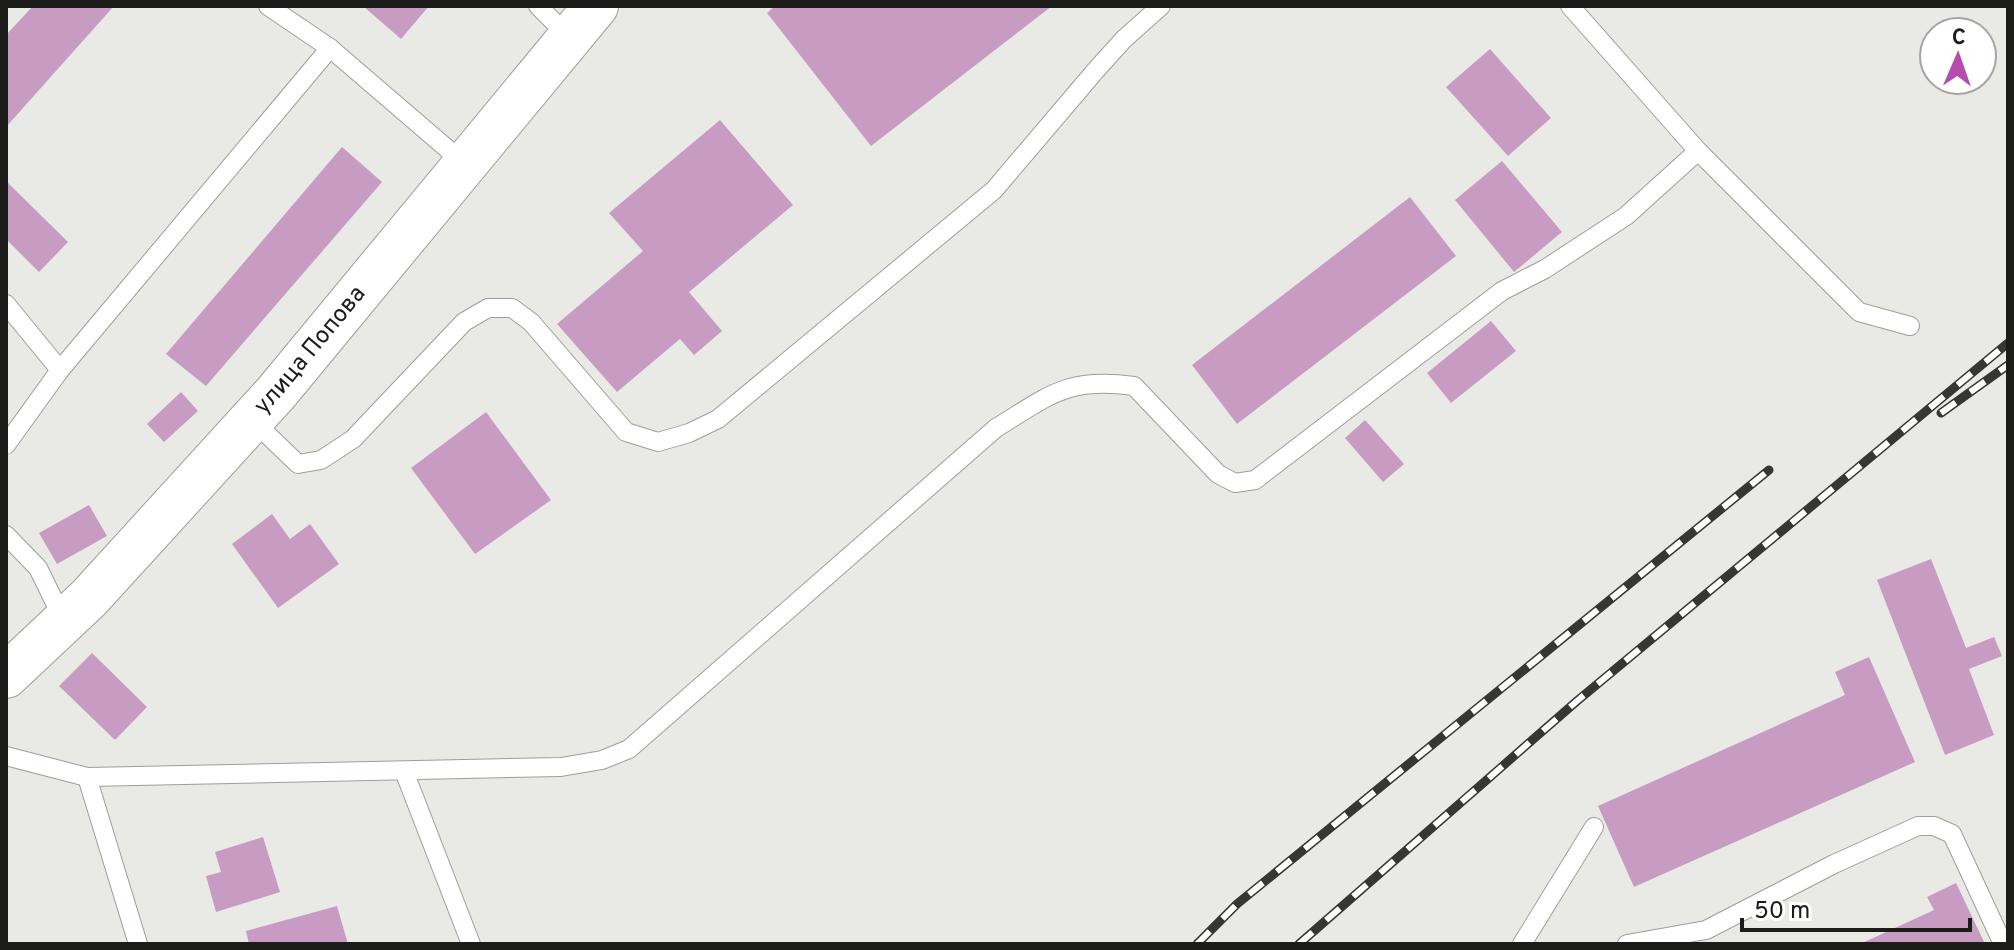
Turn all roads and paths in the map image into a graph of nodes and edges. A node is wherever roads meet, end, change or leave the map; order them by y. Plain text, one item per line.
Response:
1 (268, 6) edge
2 (538, 6) edge
3 (1161, 6) edge
4 (1570, 6) edge
5 (583, 22) edge
6 (330, 48) junction
7 (1698, 151) junction
8 (465, 164) junction
9 (6, 304) edge
10 (1910, 326) dead end
11 (60, 370) junction
12 (252, 420) junction
13 (6, 445) edge
14 (6, 535) edge
15 (65, 622) junction
16 (6, 676) edge
17 (6, 756) edge
18 (404, 771) junction
19 (87, 777) junction
20 (1594, 827) dead end
21 (138, 944) edge
22 (471, 944) edge
23 (1522, 944) edge
24 (1627, 944) edge
25 (2003, 944) edge

1 - 6 lane
2 - 5 lane
3 - 12 lane
4 - 7 lane
5 - 8 street, улица Попова
6 - 8 lane
6 - 11 lane
7 - 10 lane
7 - 18 lane
8 - 12 street, улица Попова
9 - 11 lane
11 - 13 lane
12 - 15 street, улица Попова
14 - 15 lane
15 - 16 street, улица Попова
17 - 19 lane
18 - 19 lane
18 - 22 lane
19 - 21 lane
20 - 23 lane
24 - 25 lane

